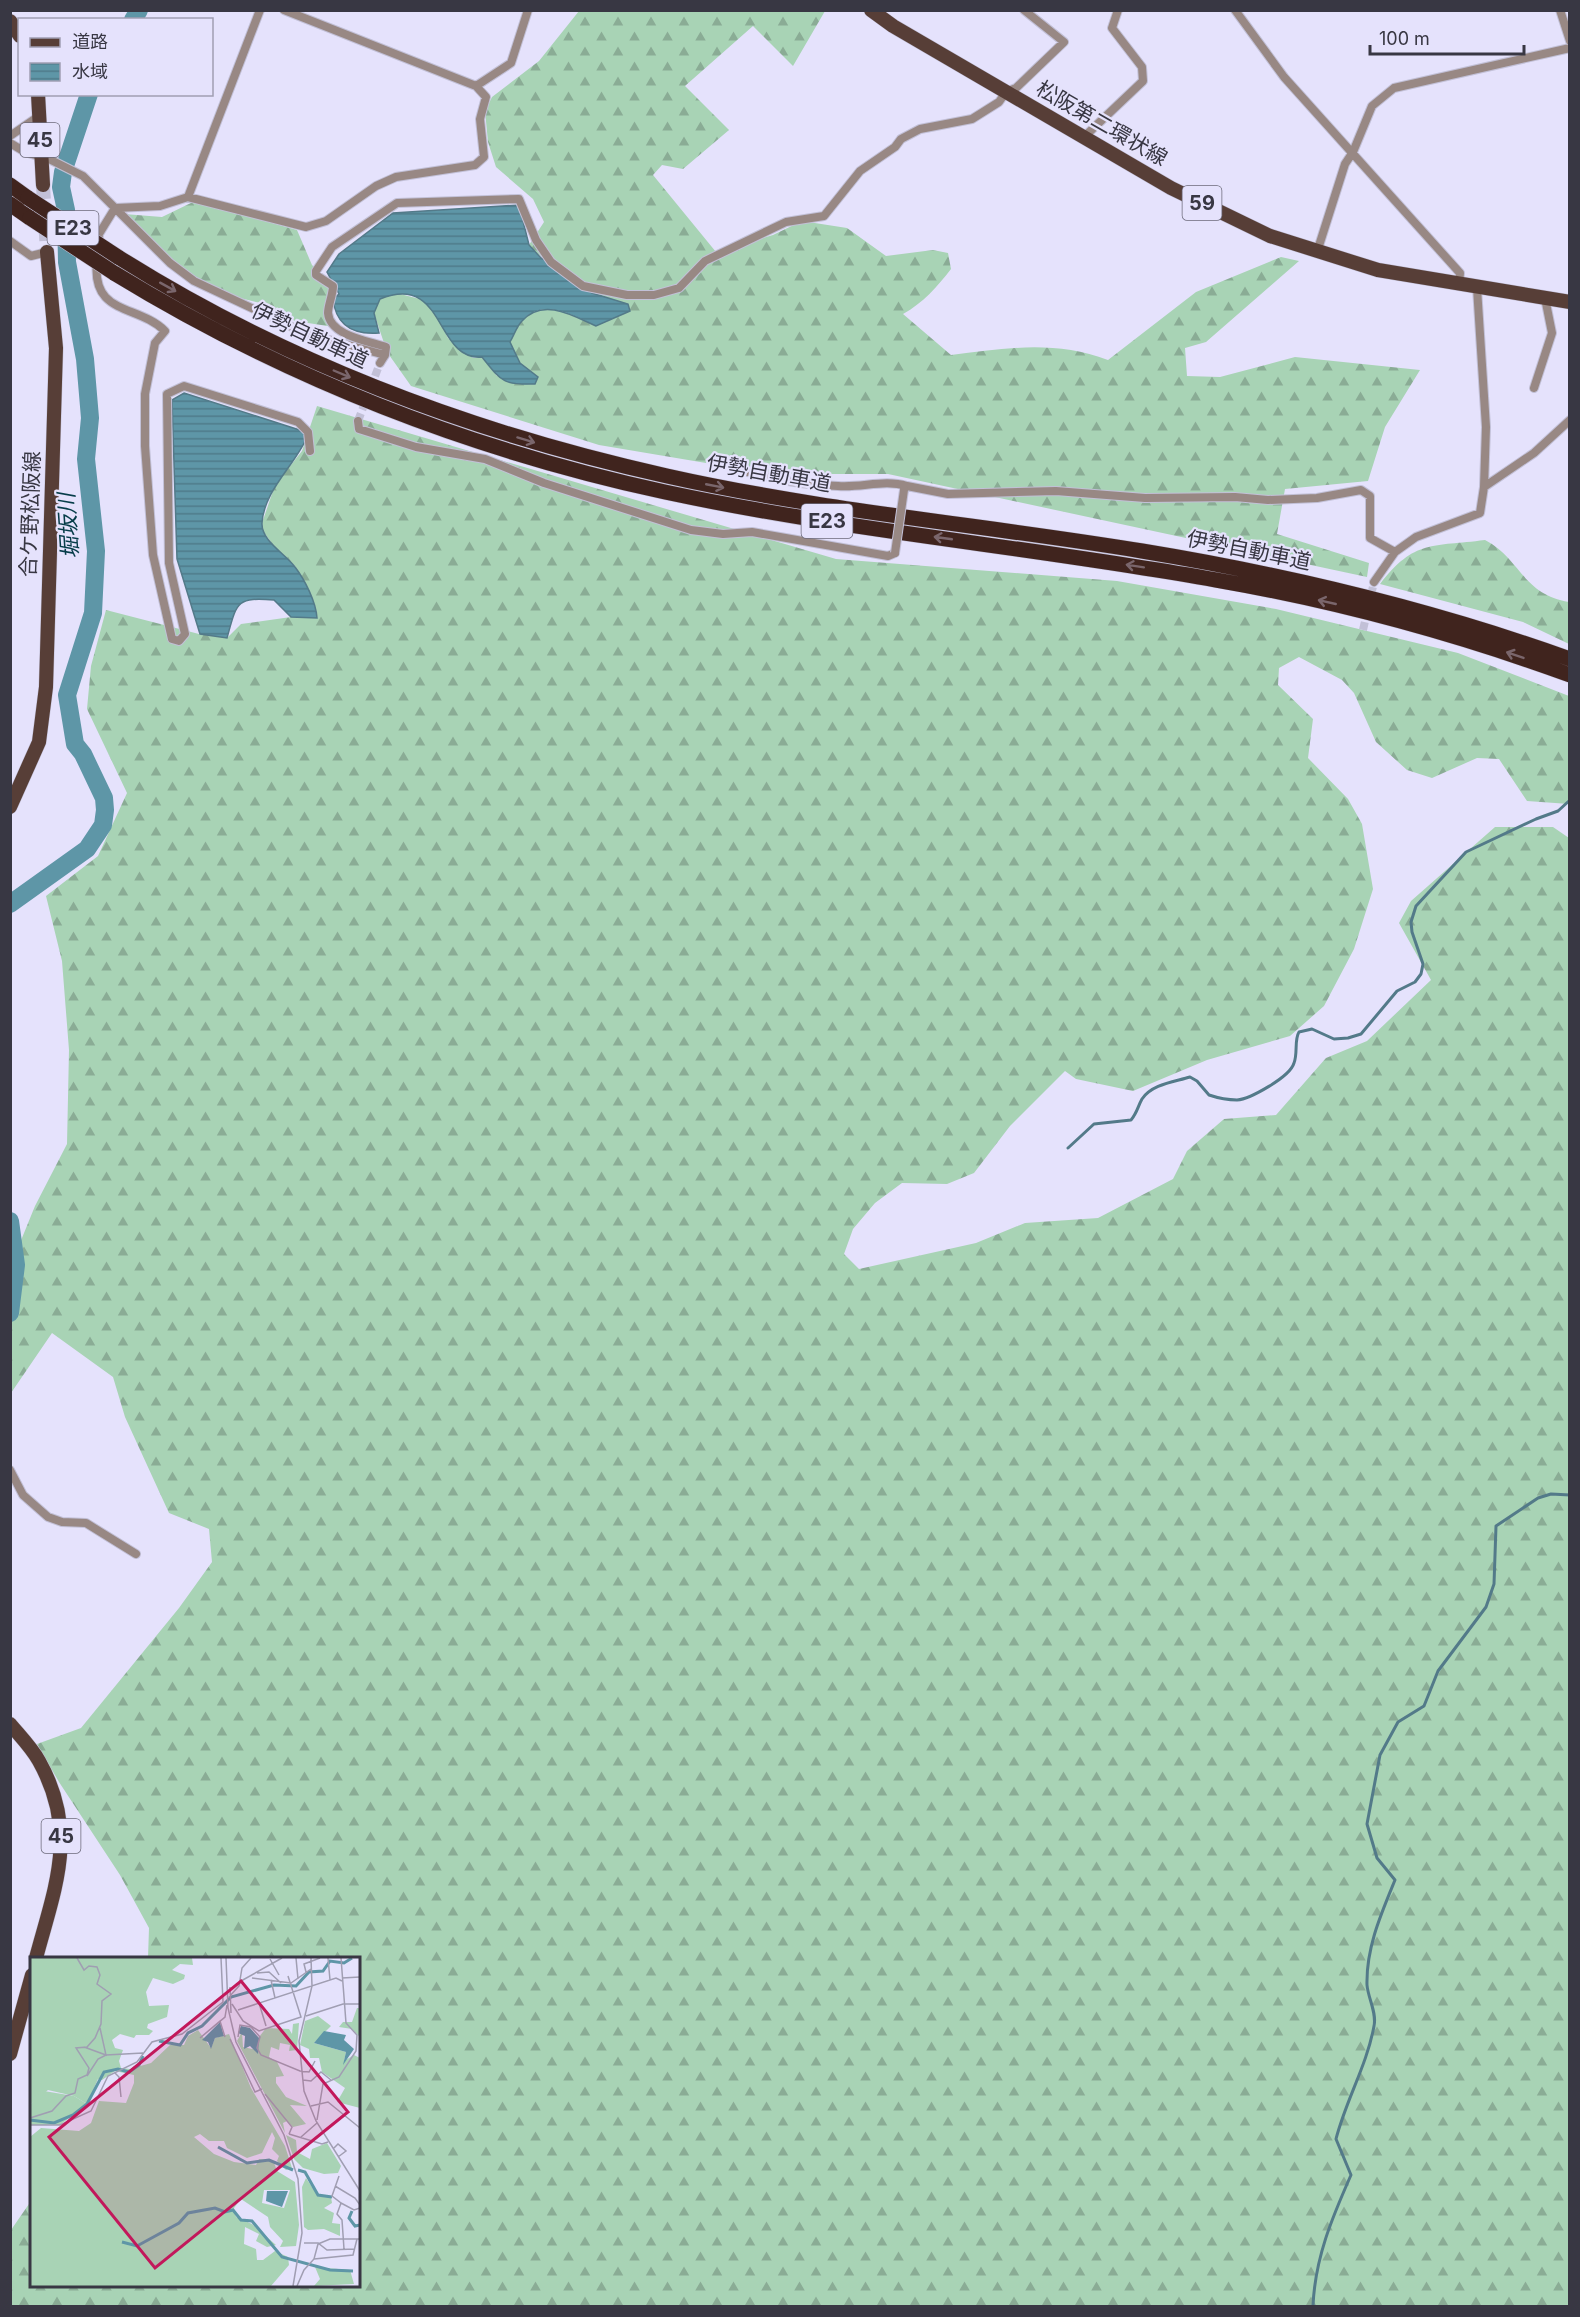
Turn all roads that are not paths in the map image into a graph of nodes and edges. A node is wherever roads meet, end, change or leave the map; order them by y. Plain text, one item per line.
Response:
1 (260, 10) edge
2 (284, 10) edge
3 (528, 10) edge
4 (871, 10) edge
5 (1024, 10) edge
6 (1118, 10) edge
7 (1235, 10) edge
8 (1560, 10) edge
9 (1569, 41) edge
10 (1569, 48) edge
11 (476, 86) junction
12 (1006, 92) junction
13 (38, 96) edge
14 (39, 116) junction
15 (10, 135) edge
16 (1084, 137) junction
17 (10, 143) edge
18 (1353, 152) junction
19 (41, 159) junction
20 (10, 185) edge
21 (43, 185) tunnel mouth
22 (188, 196) junction
23 (10, 204) edge
24 (115, 208) junction
25 (10, 241) edge
26 (47, 252) joint
27 (1317, 252) junction
28 (1459, 285) junction
29 (1477, 288) junction
30 (1545, 298) junction
31 (1569, 302) edge
32 (385, 354) junction
33 (380, 363) tunnel mouth
34 (1534, 388) dead end
35 (1569, 420) edge
36 (358, 421) dead end
37 (310, 451) dead end
38 (734, 468) dead end
39 (905, 488) junction
40 (1484, 488) junction
41 (1395, 552) junction
42 (1374, 582) tunnel mouth
43 (1569, 659) edge
44 (1569, 675) edge
45 (10, 807) edge
46 (10, 1470) edge
47 (136, 1554) dead end
48 (10, 1724) edge
49 (37, 1957) edge
50 (30, 1982) edge
51 (10, 2054) edge

1 - 22 street
2 - 11 street
3 - 11 street
4 - 12 main road, 松阪第二環状線 / 59
5 - 12 street
6 - 16 street
7 - 18 street
8 - 9 street
10 - 18 street
11 - 22 street
12 - 16 main road, 松阪第二環状線 / 59
12 - 32 street
13 - 14 main road, 45
14 - 15 street
14 - 19 main road, 45
16 - 27 main road, 松阪第二環状線 / 59
17 - 19 street
18 - 27 street
18 - 28 street
19 - 21 main road, 45
19 - 24 street
20 -> 43 highway, 伊勢自動車道 / E23, bridge
22 - 24 street
44 -> 23 highway, 伊勢自動車道 / E23, bridge
24 - 32 street
24 - 37 street
25 - 26 street
26 - 45 main road, 合ケ野松阪線
27 - 28 main road, 松阪第二環状線 / 59
28 - 29 main road, 松阪第二環状線 / 59
29 - 30 main road, 松阪第二環状線 / 59
29 - 40 street
30 - 31 main road, 松阪第二環状線 / 59
30 - 34 street
32 - 33 street
35 - 40 street
36 - 39 street, bridge
38 - 39 street
39 - 41 street
40 - 41 street
41 - 42 street
46 - 47 street
48 - 49 main road, 45
50 - 51 main road

